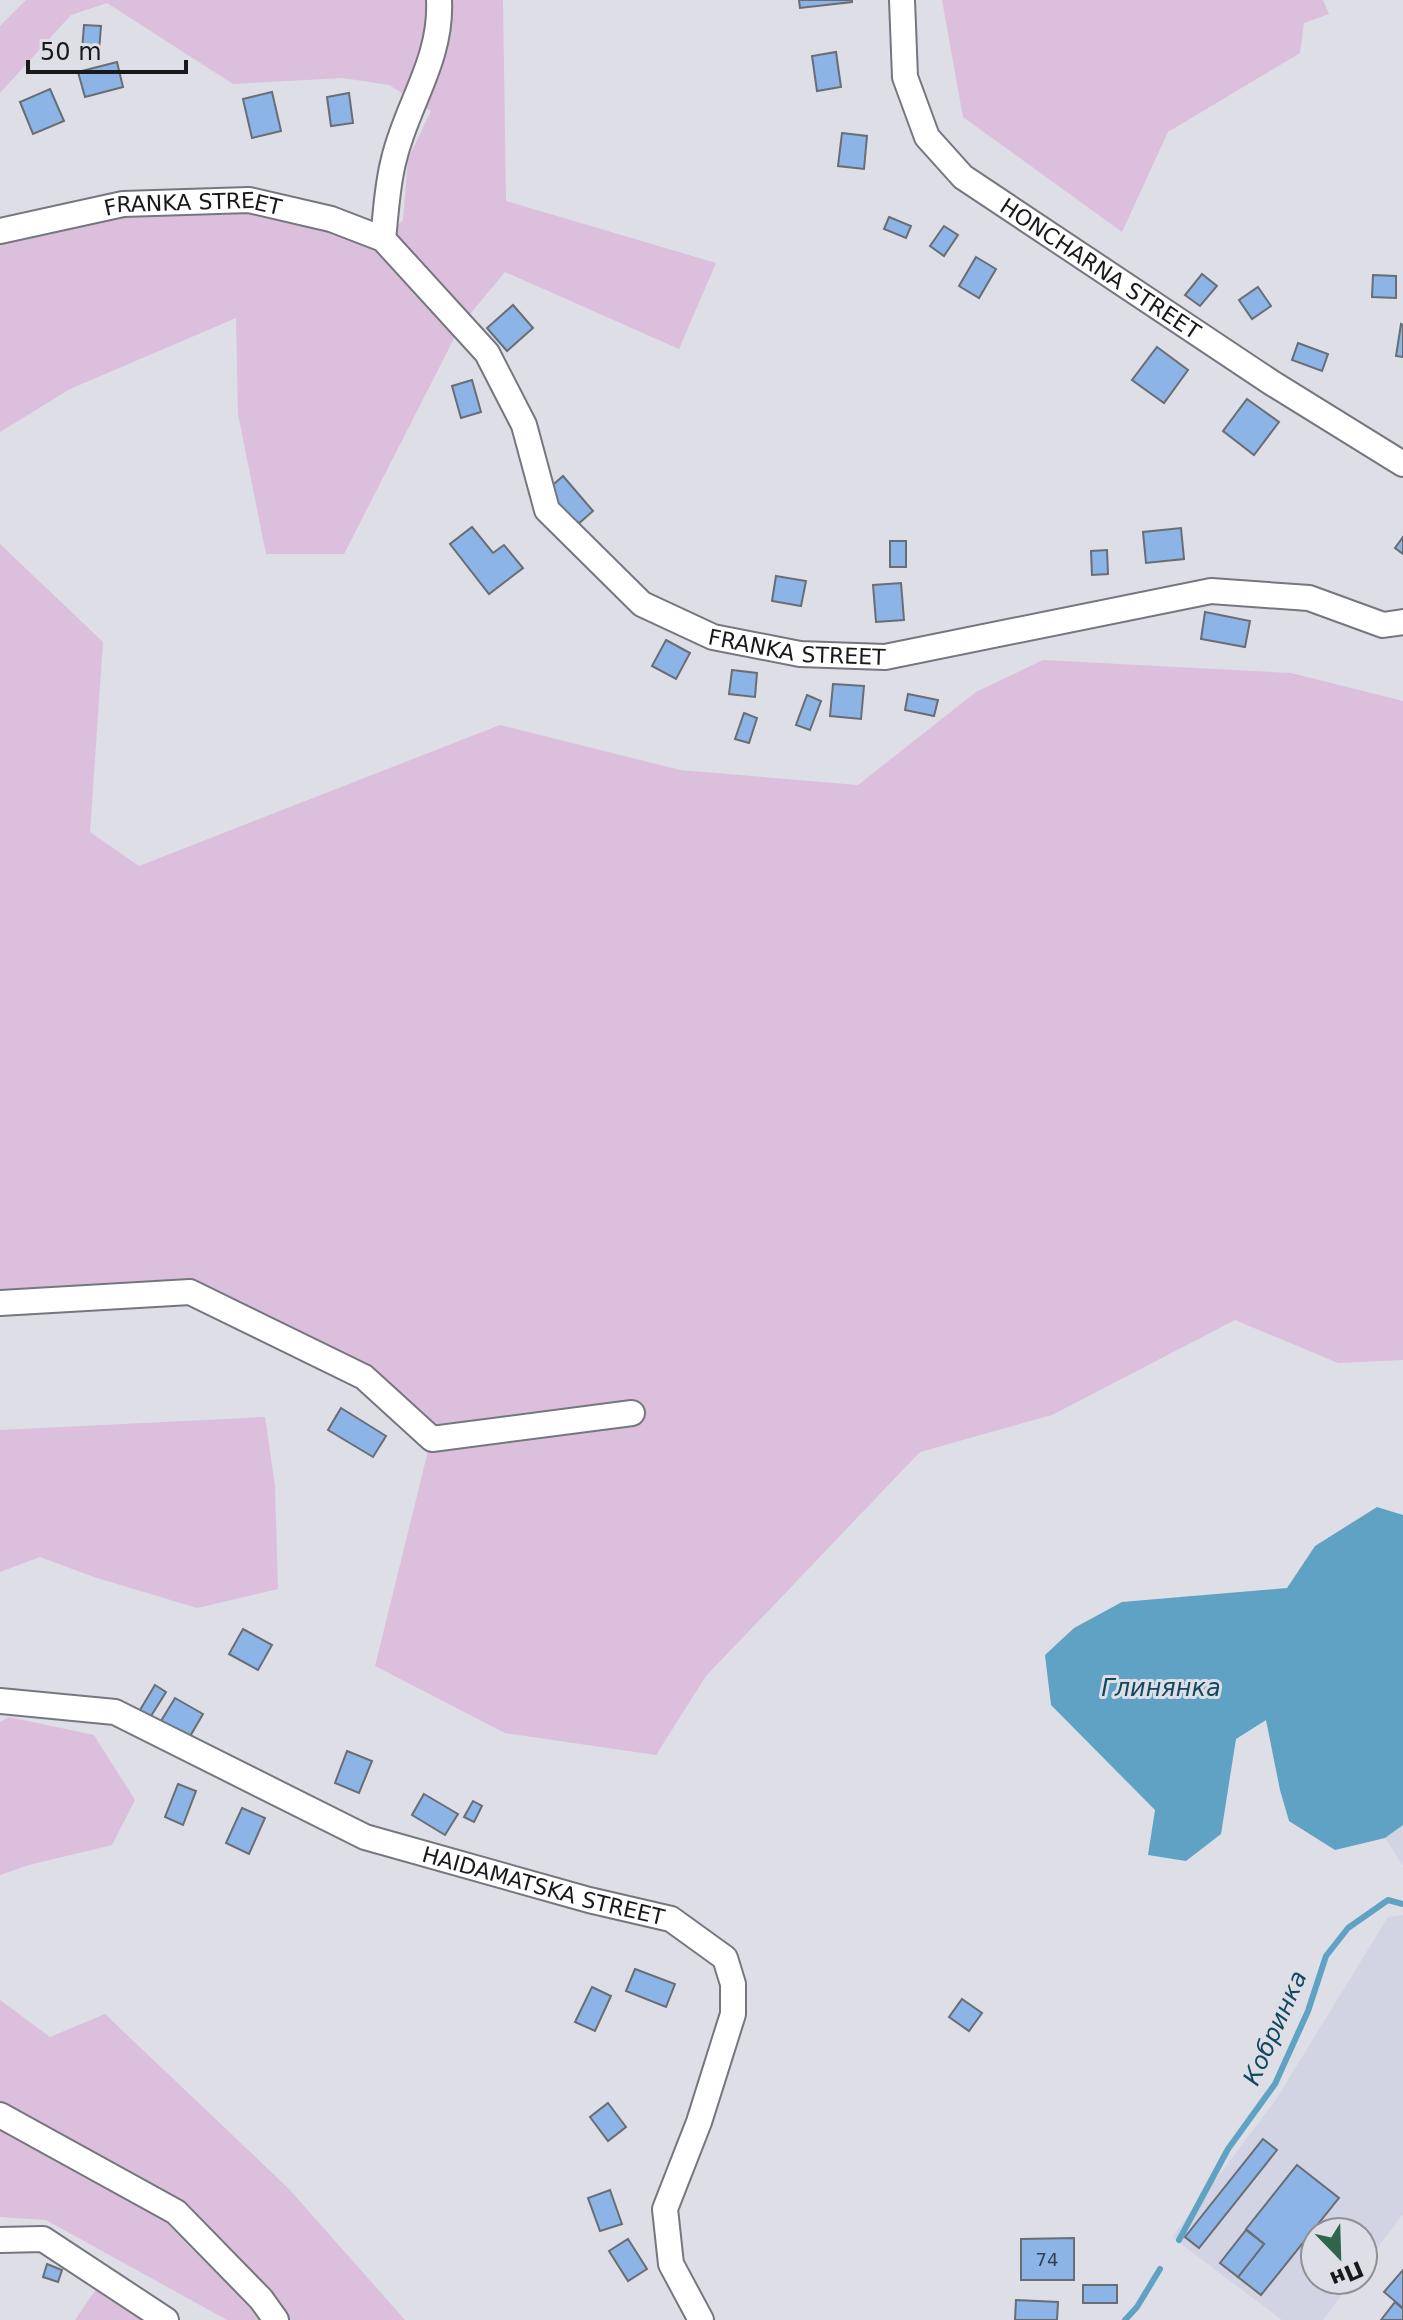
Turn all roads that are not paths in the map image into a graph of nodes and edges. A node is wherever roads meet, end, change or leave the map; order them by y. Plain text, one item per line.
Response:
1 (439, 0) edge
2 (902, 0) edge
3 (0, 231) edge
4 (383, 239) junction
5 (1403, 464) edge
6 (1403, 622) edge
7 (0, 1303) edge
8 (632, 1413) dead end
9 (0, 1701) edge
10 (0, 2115) edge
11 (0, 2240) edge
12 (166, 2320) edge
13 (276, 2320) edge
14 (701, 2320) edge

1 - 4 street
2 - 5 street, HONCHARNA STREET
3 - 4 street, FRANKA STREET
4 - 6 street, FRANKA STREET
7 - 8 street
9 - 14 street, HAIDAMATSKA STREET
10 - 13 street
11 - 12 street

